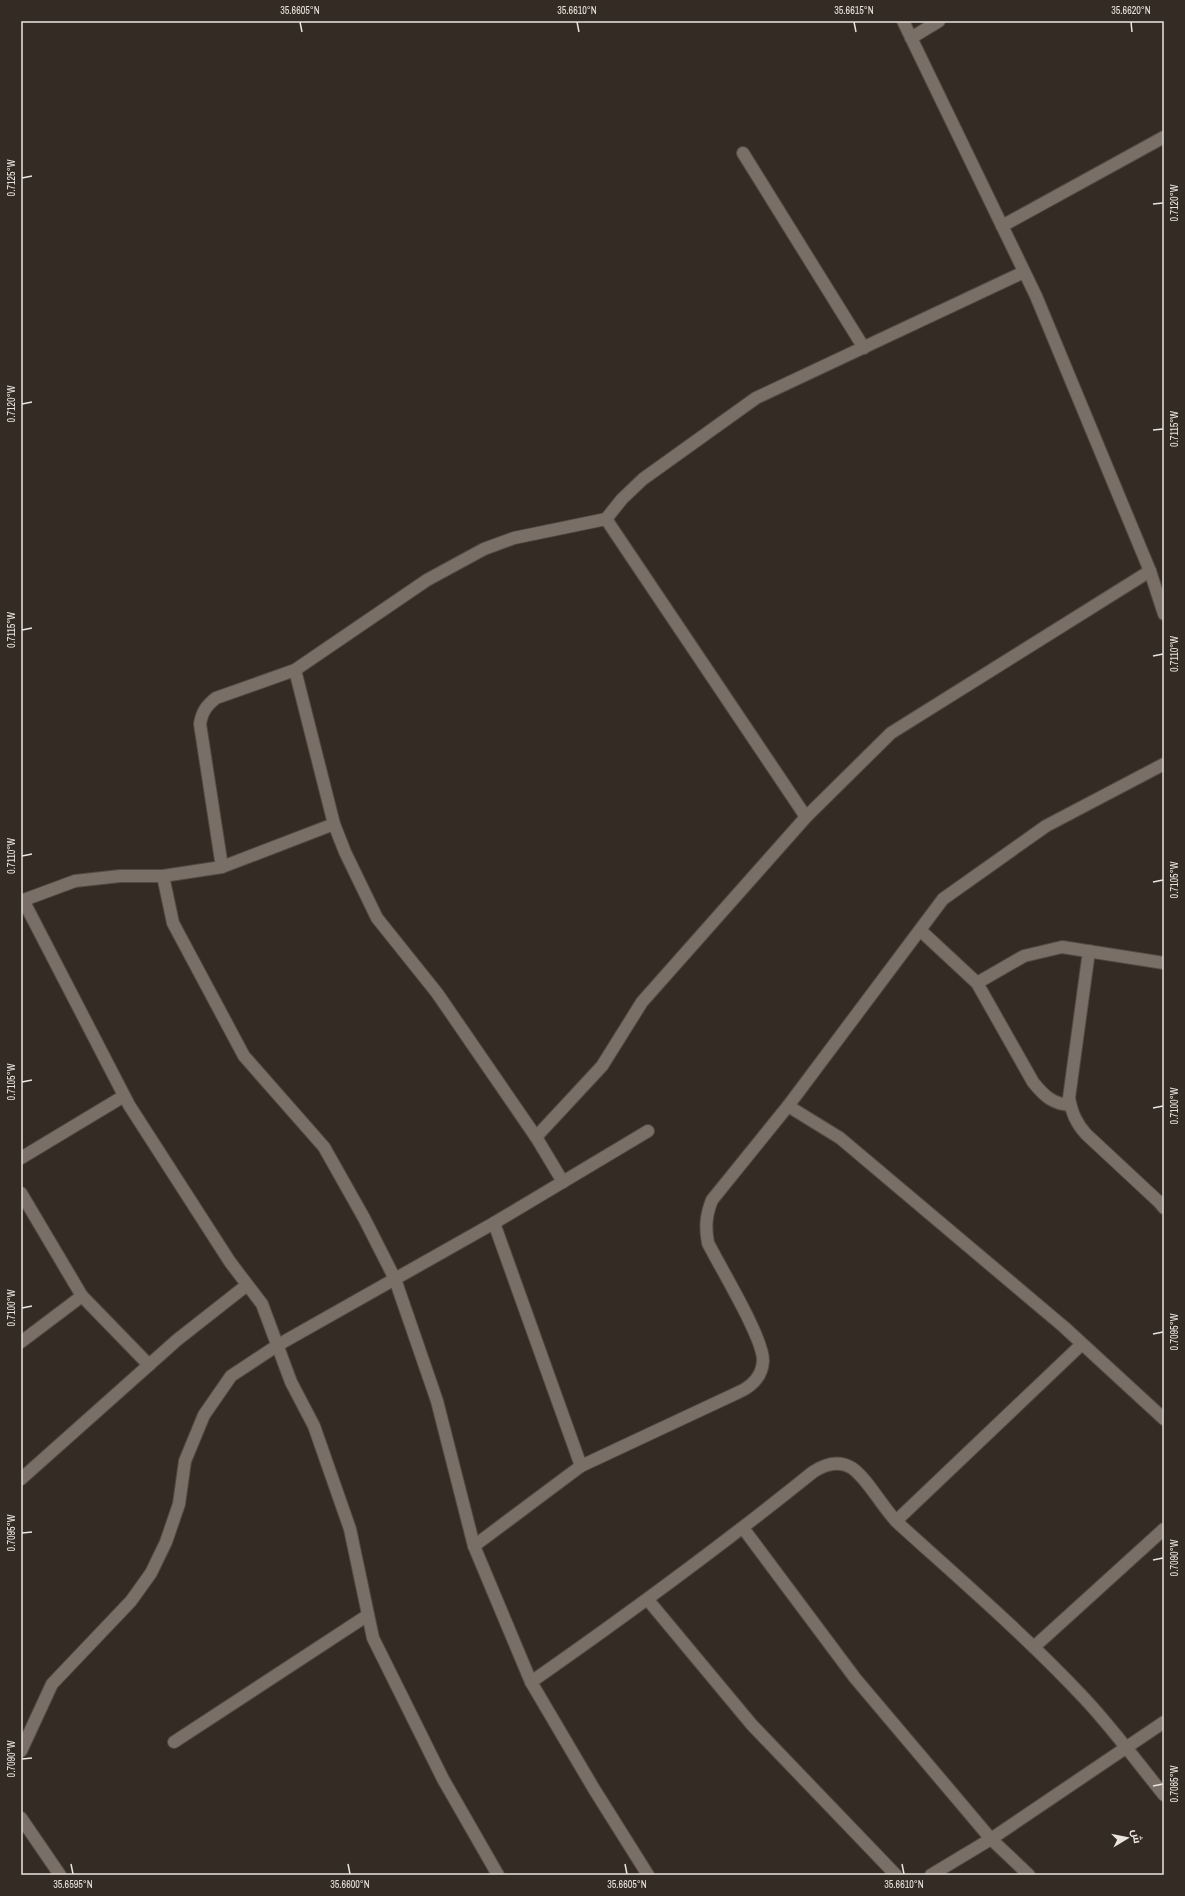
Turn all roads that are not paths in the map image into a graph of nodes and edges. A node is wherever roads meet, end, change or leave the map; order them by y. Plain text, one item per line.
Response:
1 (903, 21) edge
2 (939, 21) edge
3 (911, 38) junction
4 (1164, 137) edge
5 (744, 153) dead end
6 (1002, 226) junction
7 (1024, 272) junction
8 (864, 348) junction
9 (606, 519) junction
10 (1150, 571) junction
11 (1164, 614) edge
12 (295, 670) junction
13 (1164, 764) edge
14 (806, 817) junction
15 (334, 824) junction
16 (222, 867) junction
17 (164, 876) junction
18 (22, 901) edge
19 (920, 930) junction
20 (1089, 951) junction
21 (1164, 964) edge
22 (977, 983) junction
23 (124, 1096) junction
24 (788, 1106) junction
25 (1070, 1106) junction
26 (648, 1131) dead end
27 (536, 1137) junction
28 (21, 1158) edge
29 (563, 1182) junction
30 (21, 1193) edge
31 (1164, 1208) edge
32 (494, 1223) junction
33 (394, 1279) junction
34 (247, 1285) junction
35 (82, 1296) junction
36 (21, 1342) edge
37 (1082, 1344) junction
38 (278, 1346) junction
39 (149, 1365) junction
40 (1164, 1419) edge
41 (581, 1466) junction
42 (21, 1479) edge
43 (896, 1521) junction
44 (743, 1528) junction
45 (1164, 1529) edge
46 (474, 1546) junction
47 (648, 1600) junction
48 (368, 1615) junction
49 (1034, 1647) junction
50 (531, 1682) junction
51 (1164, 1722) edge
52 (174, 1742) dead end
53 (1126, 1748) junction
54 (21, 1751) edge
55 (1164, 1795) edge
56 (21, 1818) edge
57 (992, 1839) junction
58 (60, 1875) edge
59 (498, 1875) edge
60 (648, 1875) edge
61 (896, 1875) edge
62 (931, 1875) edge
63 (1029, 1875) edge

1 - 3 street
2 - 3 street
3 - 6 street
4 - 6 street
5 - 8 street
6 - 7 street
7 - 8 street
7 - 10 street
8 - 9 street
9 - 12 street
9 - 14 street
10 - 11 street
10 - 14 street
12 - 15 street
12 - 16 street
13 - 19 street
14 - 27 street
15 - 16 street
15 - 27 street
16 - 17 street
17 - 18 street
17 - 33 street
18 - 23 street
19 - 22 street
19 - 24 street
20 - 21 street
20 - 22 street
20 - 25 street
22 - 25 street
23 - 28 street
23 - 34 street
24 - 37 street
24 - 41 street
25 - 31 street
26 - 29 street
27 - 29 street
29 - 32 street
30 - 35 street
32 - 33 street
32 - 41 street
33 - 38 street
33 - 46 street
34 - 38 street
34 - 39 street
35 - 36 street
35 - 39 street
37 - 40 street
37 - 43 street
38 - 48 street
38 - 54 street
39 - 42 street
41 - 46 street
43 - 44 street
43 - 49 street
44 - 47 street
44 - 57 street
45 - 49 street
46 - 50 street
47 - 50 street
47 - 61 street
48 - 52 street
48 - 59 street
49 - 53 street
50 - 60 street
51 - 53 street
53 - 55 street
53 - 57 street
56 - 58 street
57 - 62 street
57 - 63 street

